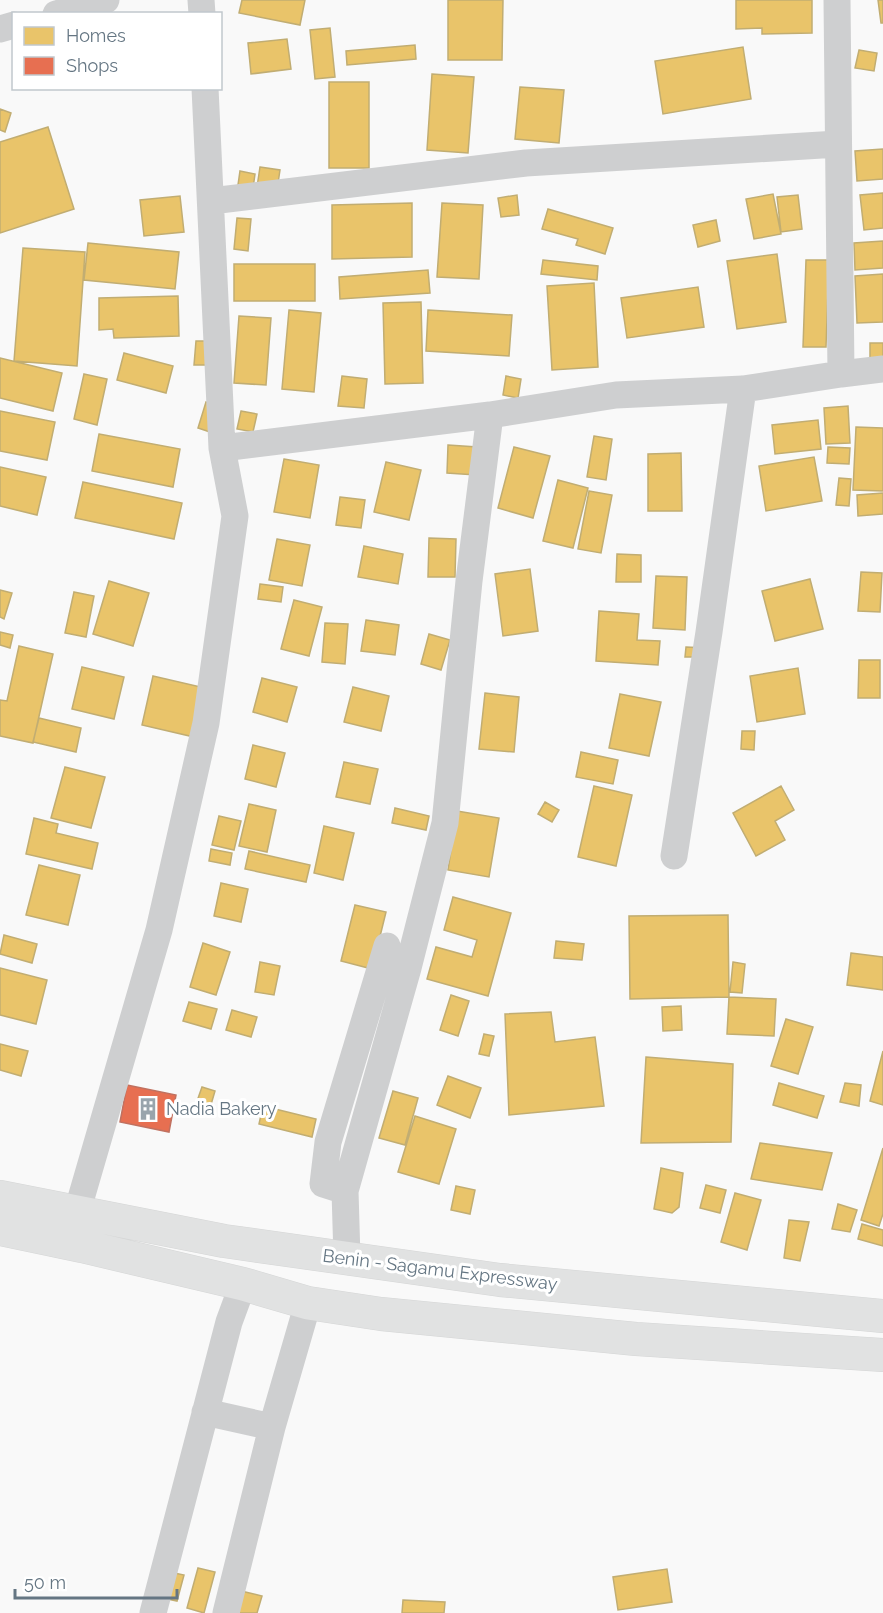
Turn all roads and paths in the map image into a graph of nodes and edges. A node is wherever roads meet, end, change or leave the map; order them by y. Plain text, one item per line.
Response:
1 (106, 0) edge
2 (837, 0) edge
3 (63, 12) edge
4 (205, 90) edge
5 (838, 144) junction
6 (211, 201) junction
7 (883, 369) edge
8 (841, 374) junction
9 (743, 389) junction
10 (490, 416) junction
11 (222, 448) junction
12 (674, 856) dead end
13 (387, 946) dead end
14 (345, 1191) junction
15 (0, 1197) edge
16 (77, 1212) junction
17 (0, 1229) edge
18 (346, 1258) junction
19 (243, 1284) junction
20 (308, 1303) junction
21 (883, 1316) edge
22 (883, 1355) edge
23 (205, 1412) junction
24 (272, 1427) junction
25 (153, 1613) edge
26 (226, 1613) edge

1 - 3 street
2 - 5 street
4 - 6 street
5 - 6 street
5 - 8 street
6 - 11 street
7 - 8 street
8 - 9 street
9 - 10 street
9 - 12 street
10 - 11 street
10 - 14 street
11 - 16 street
13 - 14 street
14 - 18 street
15 - 16 highway, Benin - Sagamu Expressway
16 - 18 highway, Benin - Sagamu Expressway
17 - 19 highway
18 - 21 highway, Benin - Sagamu Expressway
19 - 20 highway
19 - 23 street
20 - 22 highway
20 - 24 street
23 - 24 street
23 - 25 street
24 - 26 street

